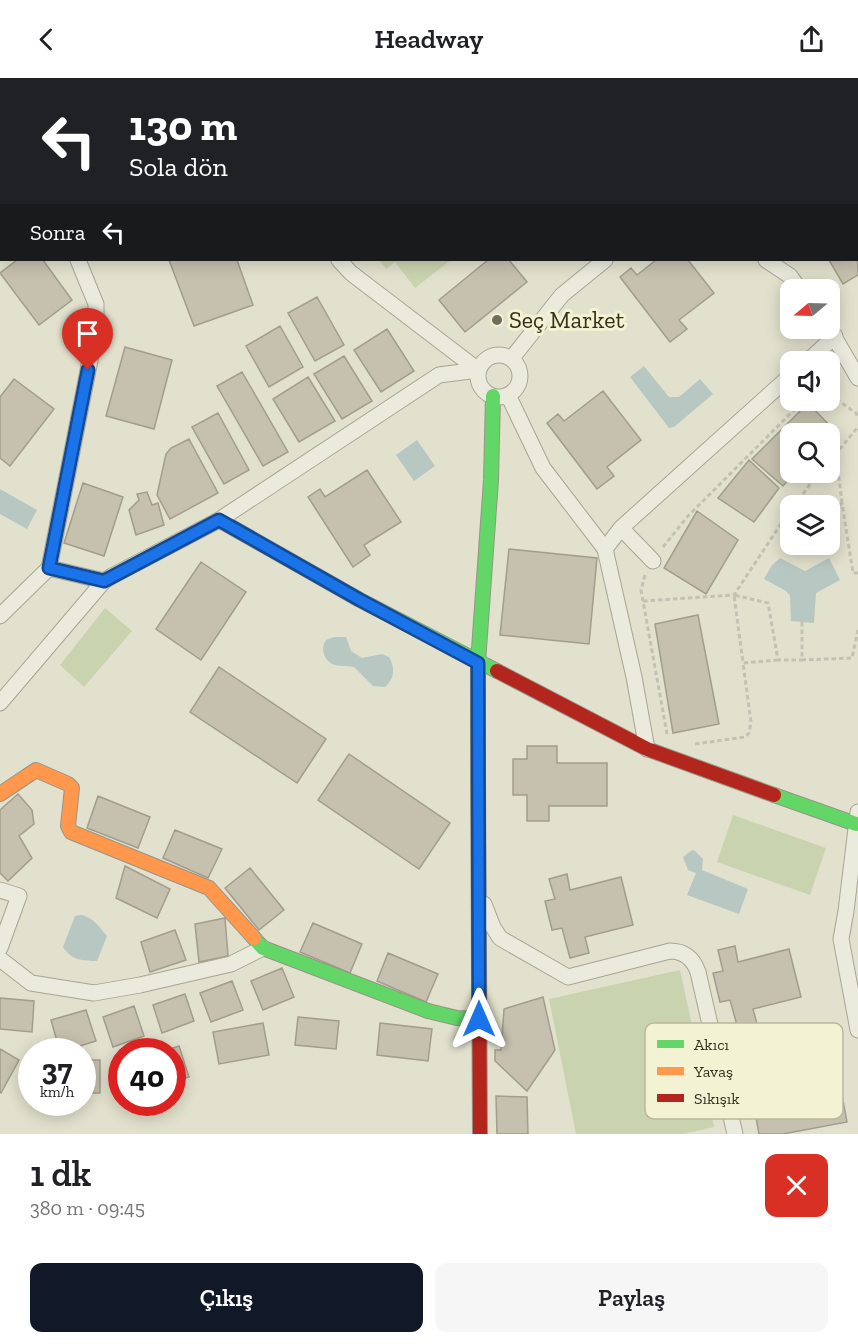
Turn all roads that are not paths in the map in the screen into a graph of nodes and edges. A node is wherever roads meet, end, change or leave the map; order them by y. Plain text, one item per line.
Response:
1 (78, 261) edge
2 (340, 261) edge
3 (604, 261) edge
4 (768, 261) edge
5 (792, 279) edge
6 (826, 339) edge
7 (836, 339) edge
8 (816, 351) edge
9 (512, 358) junction
10 (478, 370) junction
11 (858, 378) edge
12 (780, 385) edge
13 (500, 396) junction
14 (219, 520) junction
15 (621, 528) junction
16 (605, 549) junction
17 (653, 561) road end
18 (49, 568) junction
19 (104, 581) junction
20 (0, 616) edge
21 (478, 663) junction
22 (0, 703) edge
23 (647, 749) junction
24 (0, 795) edge
25 (857, 818) edge
26 (0, 890) edge
27 (480, 891) junction
28 (852, 910) edge
29 (0, 948) edge
30 (264, 948) junction
31 (0, 960) edge
32 (479, 1019) junction
33 (710, 1023) edge
34 (858, 1030) edge
35 (732, 1119) edge
36 (480, 1134) edge
37 (735, 1134) edge

1 - 18 street
2 - 10 street
3 - 9 street
4 - 5 street
6 - 8 street
7 - 11 street
9 - 10 street
9 - 13 street
10 - 13 street
10 - 14 street
12 - 15 street
13 - 16 street
13 - 21 street
14 - 19 street
14 - 21 street
15 - 16 street
15 - 17 street
16 - 23 street
18 - 19 street
18 - 20 street
19 - 22 street
21 - 23 street
21 - 27 street
23 - 25 street
24 - 30 street
25 - 28 street
26 - 29 street
27 - 32 street
27 - 33 street
28 - 34 street
30 - 31 street
30 - 32 street
32 - 36 street
35 - 37 street

